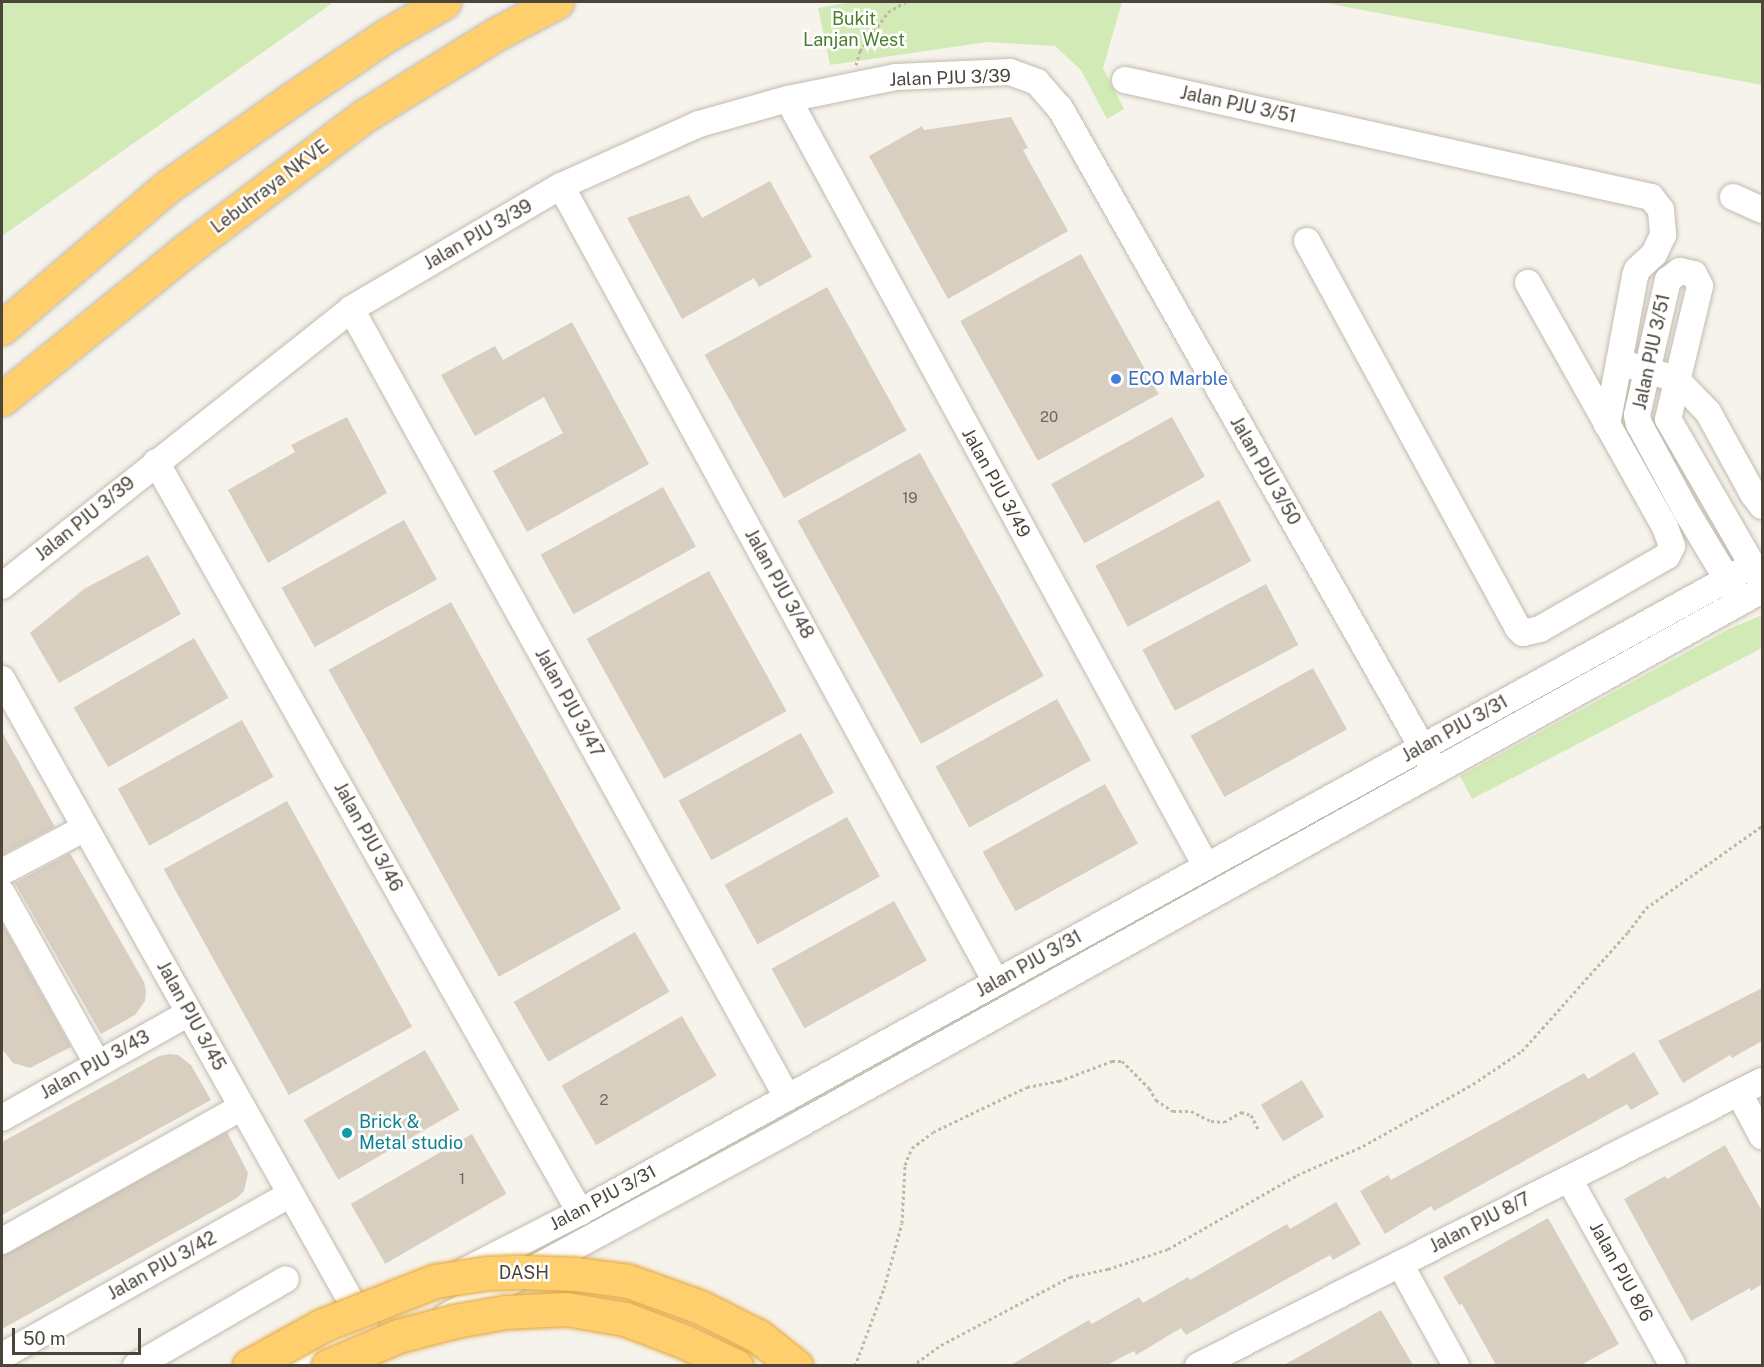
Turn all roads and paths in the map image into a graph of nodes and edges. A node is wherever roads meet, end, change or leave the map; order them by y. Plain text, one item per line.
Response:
1 (444, 2) edge
2 (557, 2) edge
3 (905, 2) edge
4 (1125, 80) dead end
5 (1037, 82) joint
6 (852, 86) junction
7 (788, 99) junction
8 (561, 186) junction
9 (1733, 197) dead end
10 (1762, 210) edge
11 (1307, 241) dead end
12 (1528, 283) dead end
13 (351, 309) junction
14 (2, 328) edge
15 (1619, 362) junction
16 (1648, 370) junction
17 (1676, 379) junction
18 (2, 399) edge
19 (1607, 425) junction
20 (156, 462) junction
21 (1762, 506) edge
22 (1758, 573) edge
23 (1728, 579) junction
24 (2, 586) edge
25 (1752, 596) edge
26 (2, 679) edge
27 (1422, 747) junction
28 (1435, 770) junction
29 (1762, 826) edge
30 (85, 828) junction
31 (1206, 867) junction
32 (2, 872) edge
33 (2, 893) edge
34 (996, 982) junction
35 (189, 1013) junction
36 (97, 1063) junction
37 (1762, 1081) edge
38 (1739, 1093) junction
39 (787, 1097) junction
40 (242, 1107) junction
41 (4, 1111) edge
42 (1258, 1129) dead end
43 (1762, 1136) edge
44 (1569, 1179) junction
45 (291, 1194) junction
46 (580, 1212) junction
47 (2, 1241) edge
48 (1400, 1264) junction
49 (286, 1279) dead end
50 (363, 1322) junction
51 (380, 1353) junction
52 (2, 1356) edge
53 (1237, 1357) edge
54 (136, 1365) edge
55 (249, 1365) edge
56 (284, 1365) edge
57 (328, 1365) edge
58 (356, 1365) edge
59 (736, 1365) edge
60 (796, 1365) edge
61 (855, 1365) edge
62 (912, 1365) edge
63 (1198, 1365) edge
64 (1456, 1365) edge
65 (1673, 1365) edge

1 - 14 highway
2 - 18 highway, Lebuhraya NKVE
3 - 6 path
4 - 15 street, Jalan PJU 3/51
5 - 6 street, Jalan PJU 3/39
5 - 27 street, Jalan PJU 3/50
6 - 7 street, Jalan PJU 3/39
7 - 8 street, Jalan PJU 3/39
7 - 31 street, Jalan PJU 3/49
8 - 13 street, Jalan PJU 3/39
8 - 34 street, Jalan PJU 3/48
9 - 10 street
11 - 19 street
12 - 19 street
13 - 20 street, Jalan PJU 3/39
13 - 39 street, Jalan PJU 3/47
15 - 16 street
15 - 19 street
16 - 17 street
16 - 17 street, Jalan PJU 3/51
16 - 23 street, Jalan PJU 3/51
17 - 21 street
17 - 22 street, Jalan PJU 3/51
20 - 24 street, Jalan PJU 3/39
20 - 46 street, Jalan PJU 3/46
22 - 23 street, Jalan PJU 3/31
23 - 25 street, Jalan PJU 3/51
23 - 27 street, Jalan PJU 3/31
25 - 28 street, Jalan PJU 3/31
26 - 30 street, Jalan PJU 3/45
27 - 28 street, Jalan PJU 3/50
27 - 31 street, Jalan PJU 3/31
28 - 51 street, Jalan PJU 3/31
29 - 62 path
30 - 32 street
30 - 35 street, Jalan PJU 3/45
31 - 34 street, Jalan PJU 3/31
33 - 36 street
34 - 39 street, Jalan PJU 3/31
35 - 36 street, Jalan PJU 3/43
35 - 40 street, Jalan PJU 3/45
36 - 41 street, Jalan PJU 3/43
37 - 38 street, Jalan PJU 8/7
38 - 43 street
38 - 44 street, Jalan PJU 8/7
39 - 46 street, Jalan PJU 3/31
40 - 45 street, Jalan PJU 3/45
40 - 47 street
42 - 61 path
44 - 48 street, Jalan PJU 8/7
44 - 65 street, Jalan PJU 8/6
45 - 50 street, Jalan PJU 3/45
45 - 52 street, Jalan PJU 3/42
46 - 50 street, Jalan PJU 3/31
48 - 53 street, Jalan PJU 8/7
48 - 64 street
49 - 54 street
50 - 51 street, Jalan PJU 3/45
50 - 56 street, Jalan PJU 3/31
51 - 58 street, Jalan PJU 3/31
53 - 63 street, Jalan PJU 8/7
55 - 60 highway, DASH, bridge
57 - 59 highway, DASH, bridge

